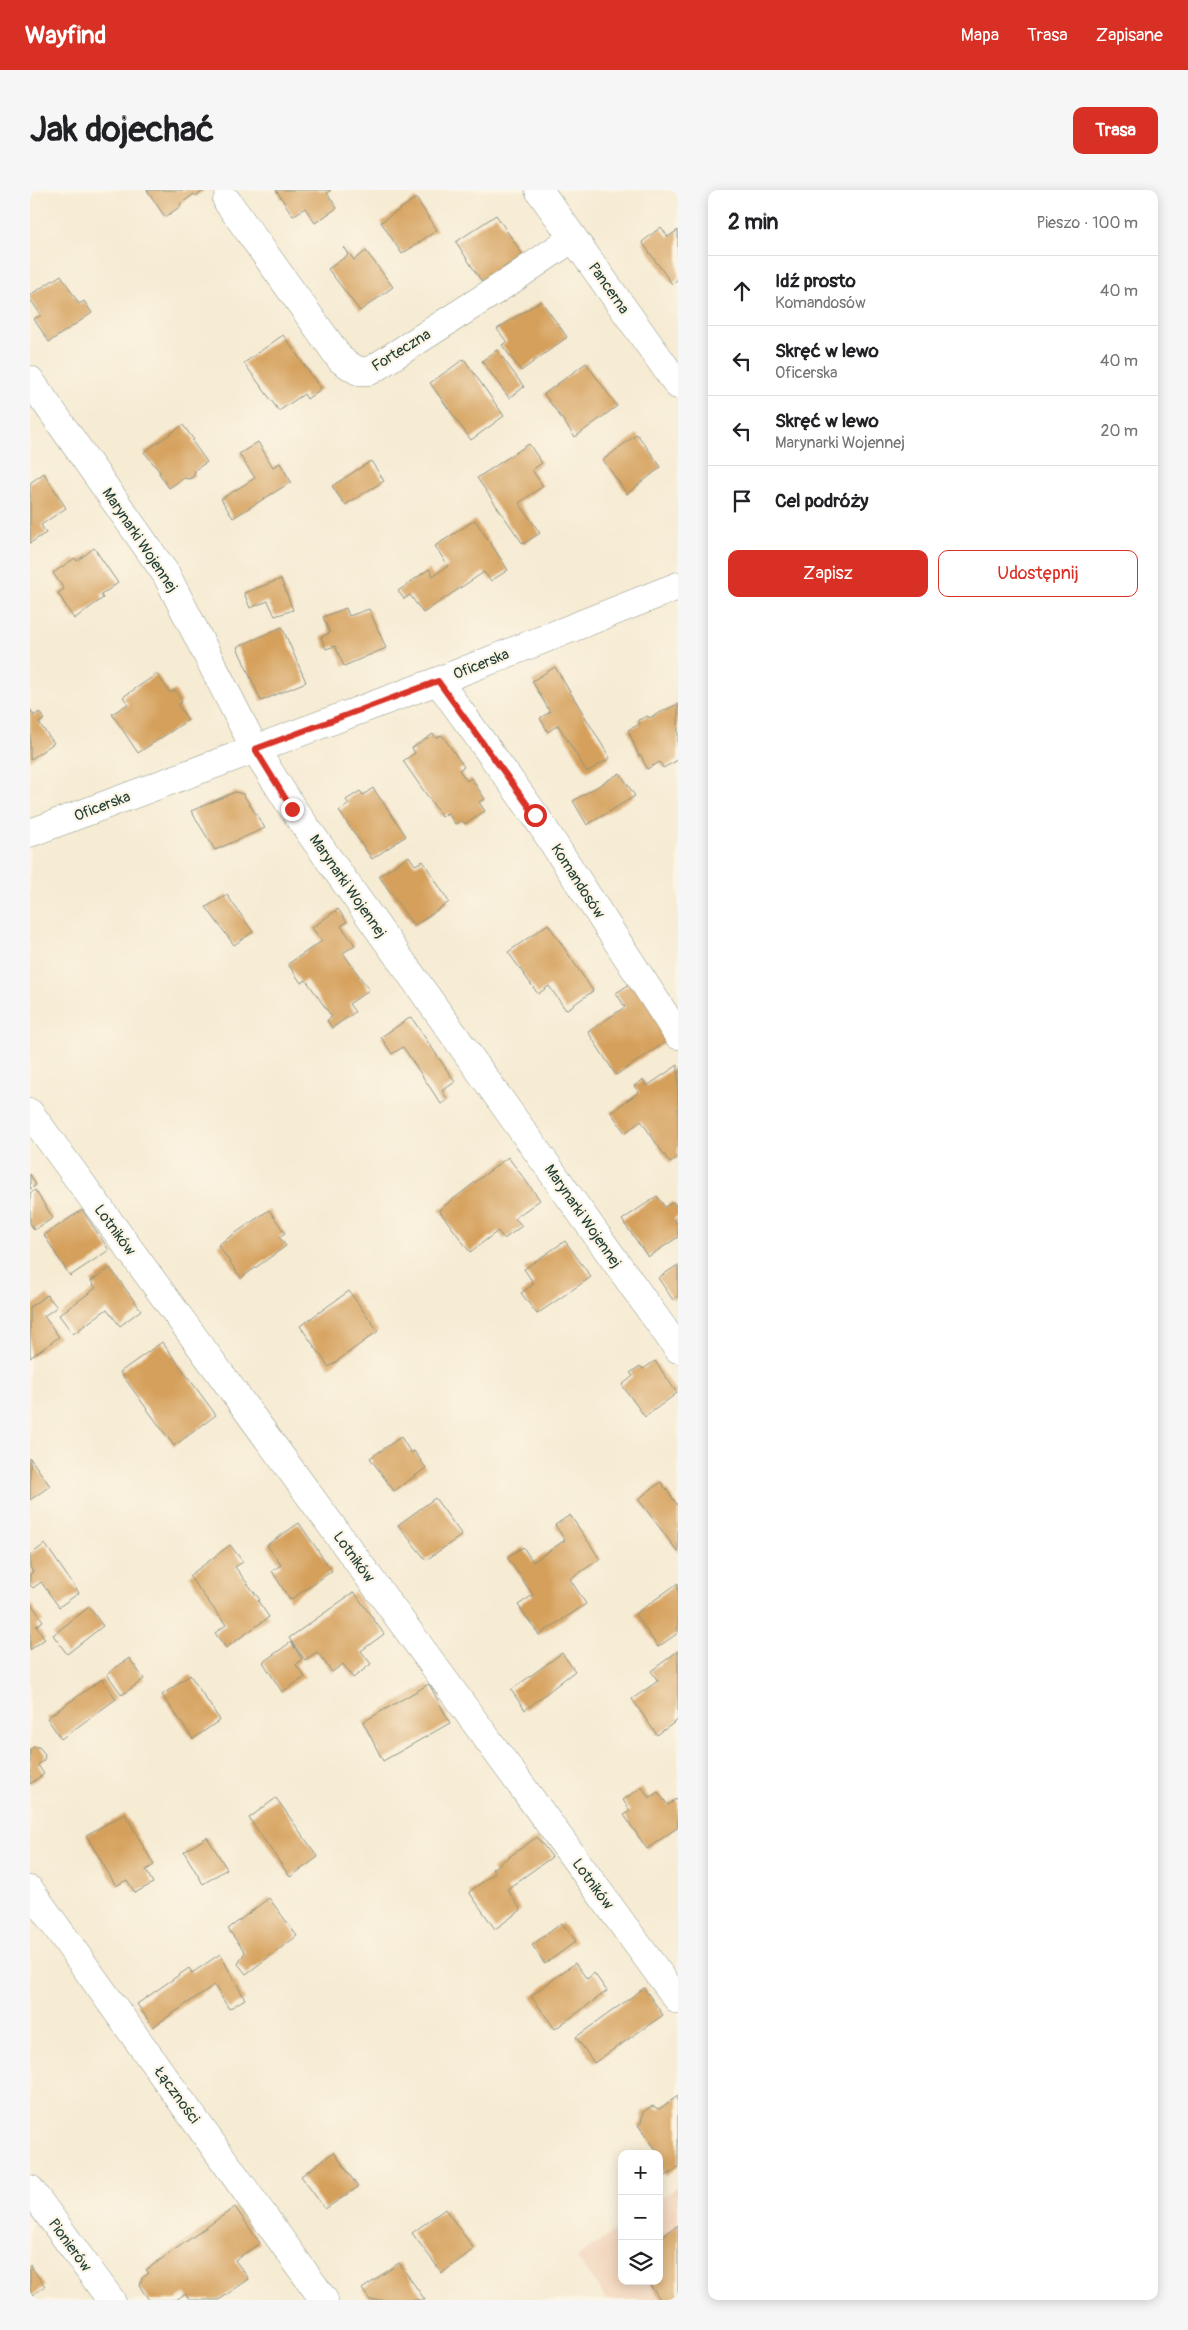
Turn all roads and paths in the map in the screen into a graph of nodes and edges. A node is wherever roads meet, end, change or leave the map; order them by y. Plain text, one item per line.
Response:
1 (539, 190) edge
2 (227, 201) dead end
3 (573, 238) junction
4 (30, 380) edge
5 (678, 385) edge
6 (678, 586) edge
7 (438, 681) junction
8 (255, 749) junction
9 (30, 833) edge
10 (678, 1035) edge
11 (30, 1113) edge
12 (678, 1350) edge
13 (30, 1890) edge
14 (678, 2000) edge
15 (30, 2189) edge
16 (111, 2300) edge
17 (324, 2300) edge

1 - 3 street, Pancerna
2 - 3 street, Forteczna
3 - 5 street, Pancerna
4 - 8 street, Marynarki Wojennej
6 - 7 street, Oficerska
7 - 8 street, Oficerska
7 - 10 street, Komandosów
8 - 9 street, Oficerska
8 - 12 street, Marynarki Wojennej
11 - 14 street, Lotników
13 - 17 street, Łączności
15 - 16 street, Pionierów

